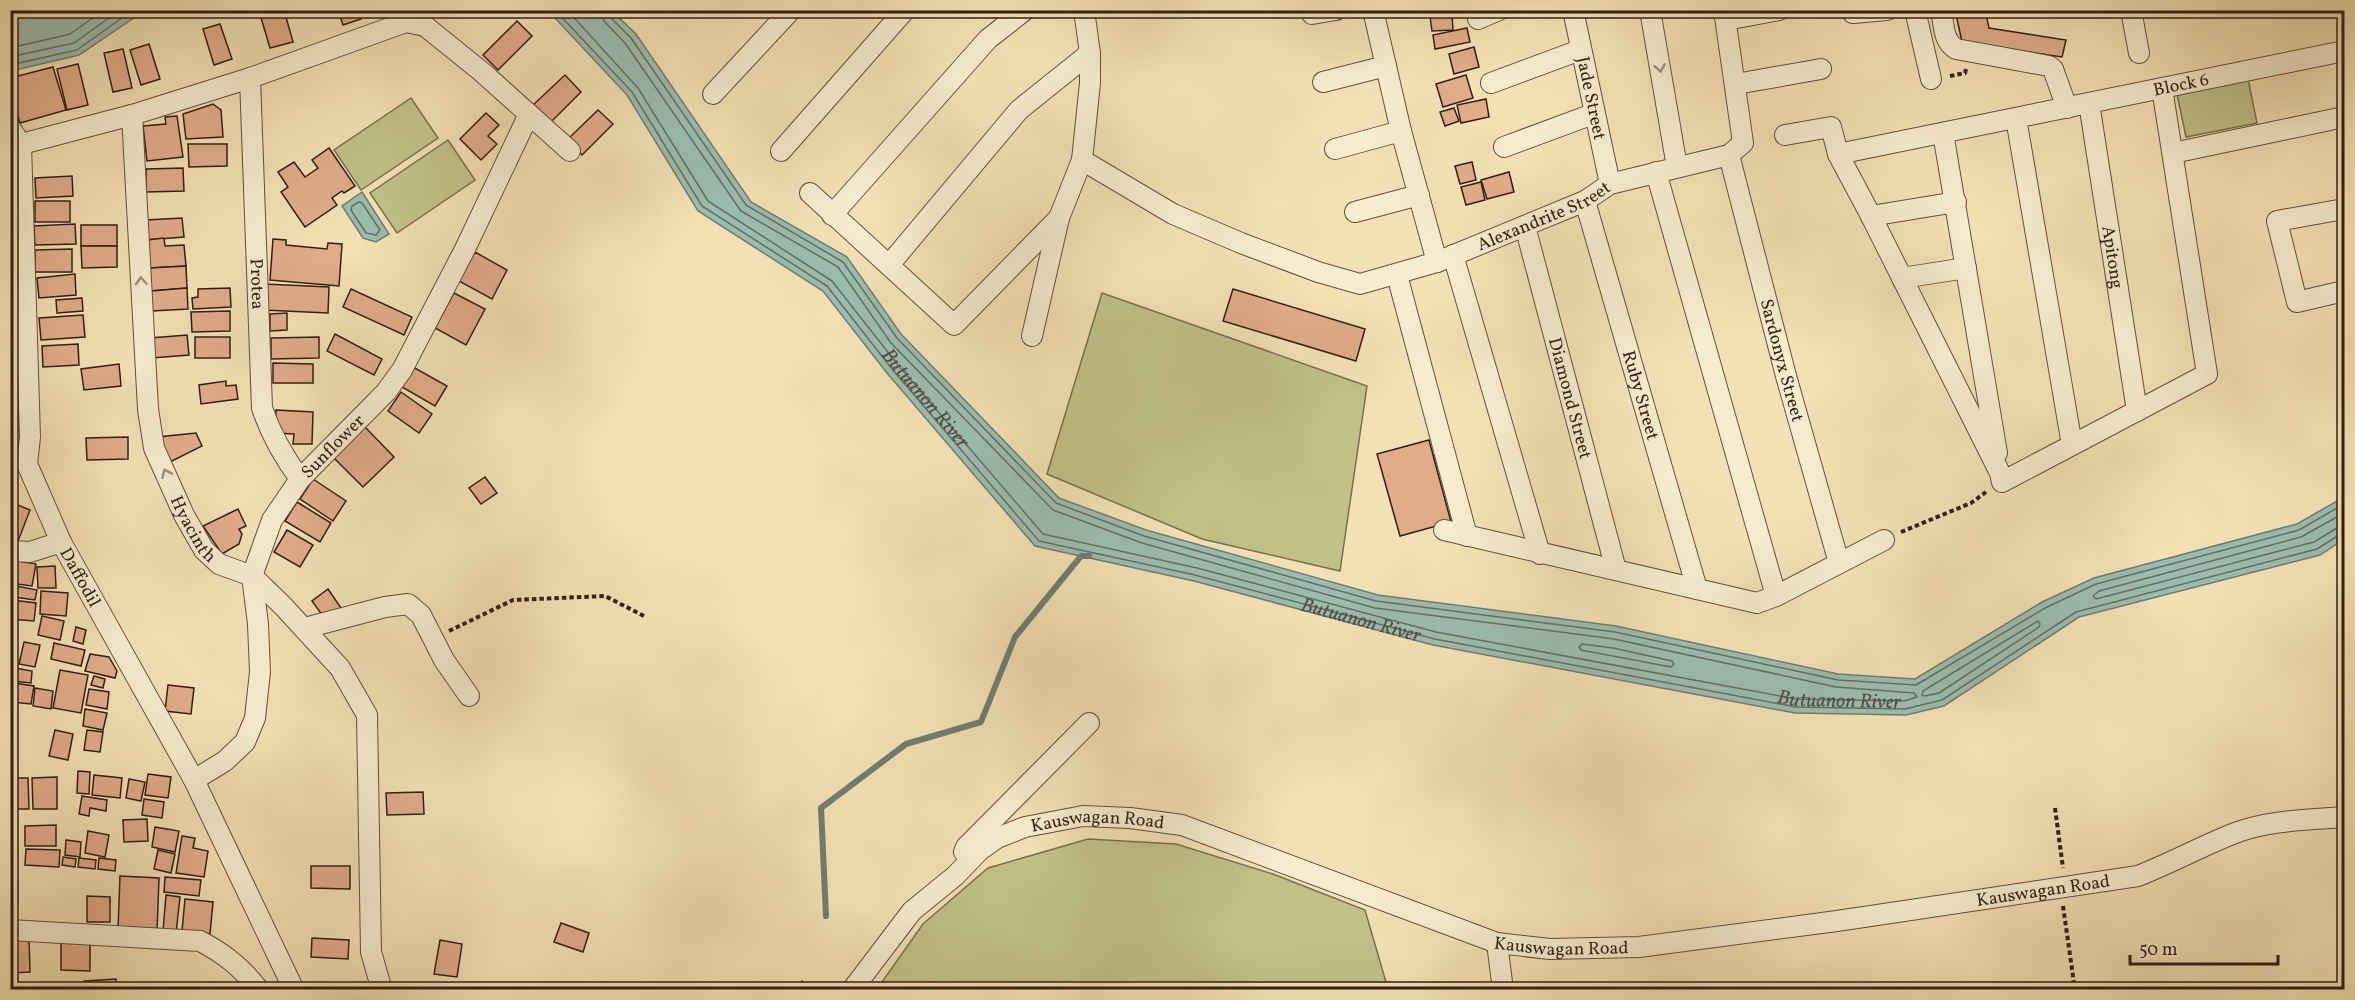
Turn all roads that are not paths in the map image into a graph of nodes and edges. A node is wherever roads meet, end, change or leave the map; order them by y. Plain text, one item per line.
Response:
1 (790, 10) edge
2 (905, 10) edge
3 (1025, 10) edge
4 (1084, 10) edge
5 (1336, 10) edge
6 (1373, 10) edge
7 (1499, 10) edge
8 (1573, 10) edge
9 (1650, 10) edge
10 (1779, 10) edge
11 (1887, 10) edge
12 (1915, 10) edge
13 (1941, 10) edge
14 (2136, 11) edge
15 (1853, 13) dead end
16 (1312, 14) dead end
17 (1725, 15) edge
18 (1478, 19) dead end
19 (1580, 50) junction
20 (2344, 51) edge
21 (1090, 53) junction
22 (2139, 53) dead end
23 (1386, 66) junction
24 (1821, 69) dead end
25 (250, 78) junction
26 (1931, 80) dead end
27 (1323, 82) dead end
28 (1491, 83) dead end
29 (1736, 84) junction
30 (2162, 88) junction
31 (712, 94) dead end
32 (2089, 103) junction
33 (2067, 108) junction
34 (529, 114) junction
35 (1593, 114) junction
36 (132, 115) junction
37 (2344, 117) edge
38 (2016, 118) junction
39 (1401, 131) junction
40 (1943, 133) junction
41 (1785, 135) dead end
42 (14, 139) edge
43 (1504, 147) dead end
44 (1335, 149) dead end
45 (570, 151) dead end
46 (781, 151) dead end
47 (2173, 153) junction
48 (1838, 154) junction
49 (1729, 155) junction
50 (1082, 160) junction
51 (1677, 167) junction
52 (1656, 172) junction
53 (1610, 184) junction
54 (810, 193) dead end
55 (1419, 195) junction
56 (1585, 201) junction
57 (1956, 202) junction
58 (2344, 209) edge
59 (1355, 212) dead end
60 (832, 215) junction
61 (1871, 216) junction
62 (1059, 219) junction
63 (1525, 226) junction
64 (1445, 258) junction
65 (889, 265) junction
66 (1966, 268) junction
67 (1397, 275) junction
68 (1902, 278) junction
69 (2344, 291) edge
70 (1032, 336) dead end
71 (2137, 411) junction
72 (2072, 445) junction
73 (19, 464) edge
74 (2001, 477) junction
75 (300, 479) junction
76 (1444, 530) dead end
77 (1467, 536) junction
78 (1884, 540) road end
79 (61, 542) junction
80 (10, 553) edge
81 (1540, 554) junction
82 (1839, 562) junction
83 (1616, 570) junction
84 (252, 576) junction
85 (1697, 590) junction
86 (1776, 596) junction
87 (305, 628) junction
88 (469, 696) dead end
89 (1089, 723) dead end
90 (194, 780) junction
91 (2344, 816) edge
92 (955, 876) junction
93 (10, 930) edge
94 (1497, 943) junction
95 (385, 989) edge
96 (259, 990) edge
97 (294, 990) edge
98 (852, 990) edge
99 (1503, 990) edge

1 - 31 street
2 - 46 street
3 - 60 street
4 - 21 street
5 - 16 street
6 - 23 street
7 - 18 street
8 - 19 street, Jade Street
9 -> 51 street
10 - 17 street
11 - 15 street
12 - 26 street
13 - 33 street
14 - 22 street
17 - 29 street
19 - 28 street
19 - 35 street, Jade Street
20 - 30 street, Block 6
21 - 50 street
21 - 65 street
23 - 27 street
23 - 39 street
24 - 29 street
25 - 34 street
25 - 36 street
25 - 75 street, Protea
29 - 49 street
30 - 32 street, Block 6
30 - 47 street
32 - 33 street, Block 6
32 - 71 street, Apitong
33 - 38 street, Block 6
34 - 45 street
34 - 75 street, Sunflower
35 - 43 street
35 - 53 street, Jade Street
36 - 42 street
84 -> 36 street, Hyacinth
37 - 47 street
38 - 40 street, Block 6
38 - 72 street
39 - 44 street
39 - 55 street
40 - 48 street, Block 6
40 - 57 street
41 - 48 street
42 - 73 street, Daffodil
47 - 71 street
48 - 61 street
49 - 51 street, Alexandrite Street
49 - 82 street, Sardonyx Street
50 - 62 street
50 - 67 street, Alexandrite Street
51 - 52 street, Alexandrite Street
52 - 53 street, Alexandrite Street
52 - 86 street
53 - 56 street, Alexandrite Street
54 - 60 street
55 - 59 street
55 - 64 street
56 - 63 street, Alexandrite Street
56 - 85 street, Ruby Street
57 - 61 street
57 - 66 street
58 - 69 street
60 - 65 street
61 - 68 street
62 - 65 street
62 - 70 street
63 - 64 street, Alexandrite Street
63 - 83 street, Diamond Street
64 - 67 street, Alexandrite Street
64 - 81 street
66 - 68 street
66 - 74 street
67 - 77 street
68 - 74 street
71 - 72 street
72 - 74 street
73 - 79 street, Daffodil
75 - 84 street, Sunflower
76 - 77 street
77 - 81 street
78 - 82 street
79 - 80 street
79 - 90 street, Daffodil
81 - 83 street
82 - 86 street
83 - 85 street
84 - 87 street, Hyacinth
84 - 90 street, Sunflower
85 - 86 street
87 - 88 street
87 - 95 street, Hyacinth
89 - 92 street
90 - 97 street, Daffodil
91 - 94 street, Kauswagan Road
92 - 94 street, Kauswagan Road
92 - 98 street, Kauswagan Road
93 - 96 street
94 - 99 street

